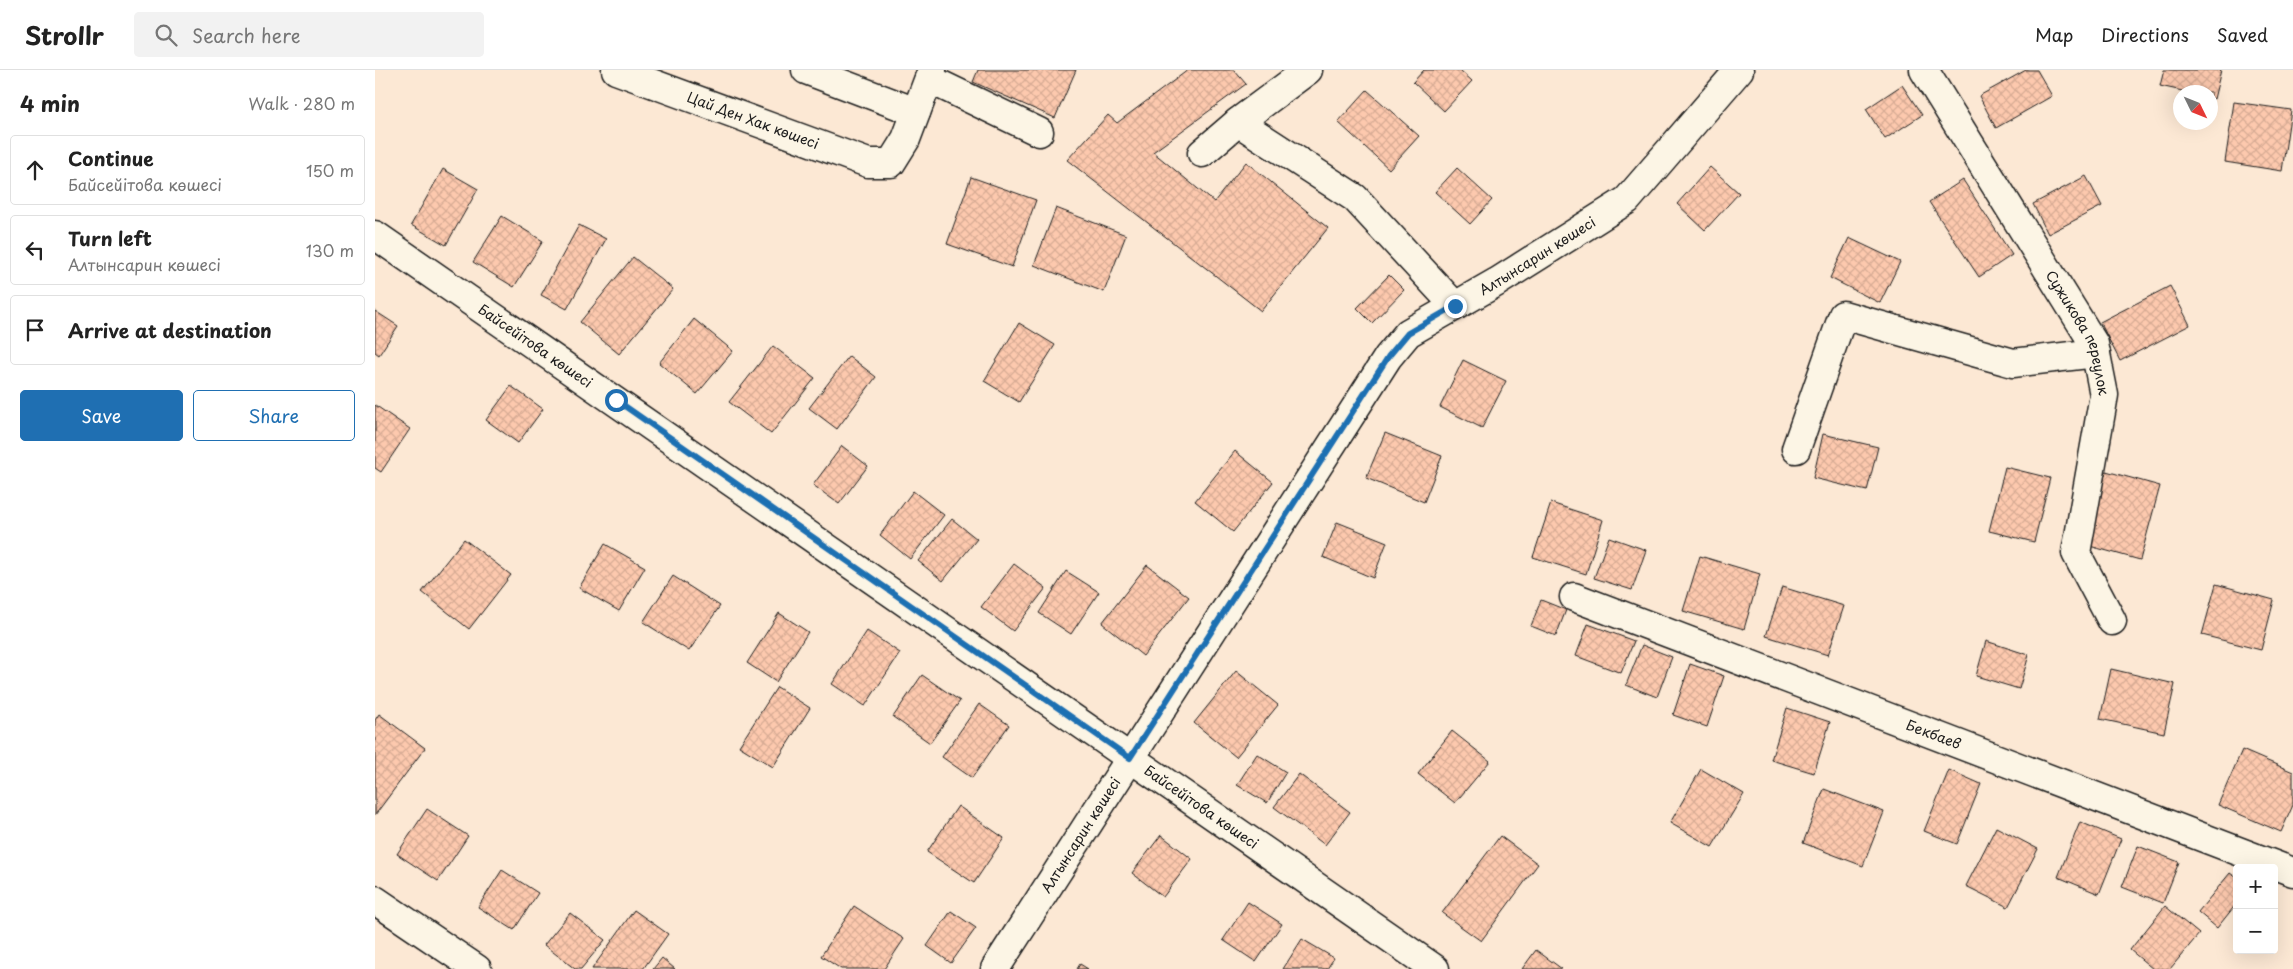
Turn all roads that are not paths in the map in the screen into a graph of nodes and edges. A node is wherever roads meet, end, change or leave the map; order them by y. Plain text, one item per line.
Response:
1 (616, 70) edge
2 (805, 70) edge
3 (1308, 70) edge
4 (1739, 70) edge
5 (1924, 70) edge
6 (930, 74) edge
7 (916, 112) junction
8 (1238, 122) junction
9 (1039, 132) dead end
10 (1201, 153) dead end
11 (375, 235) edge
12 (1455, 306) junction
13 (2096, 353) junction
14 (1796, 448) dead end
15 (1574, 597) dead end
16 (2112, 621) dead end
17 (1130, 758) junction
18 (2293, 872) edge
19 (375, 900) edge
20 (477, 969) edge
21 (995, 969) edge
22 (1435, 969) edge

1 - 7 street, Цай Ден Хак көшесі
2 - 7 street
3 - 8 street
4 - 12 street, Алтынсарин көшесі
5 - 13 street, Сужикова переулок
6 - 7 street
6 - 9 street
8 - 10 street
8 - 12 street
11 - 17 street, Байсейітова көшесі
12 - 17 street, Алтынсарин көшесі
13 - 14 street
13 - 16 street, Сужикова переулок
15 - 18 street, Бекбаев
17 - 21 street, Алтынсарин көшесі
17 - 22 street, Байсейітова көшесі
19 - 20 street

